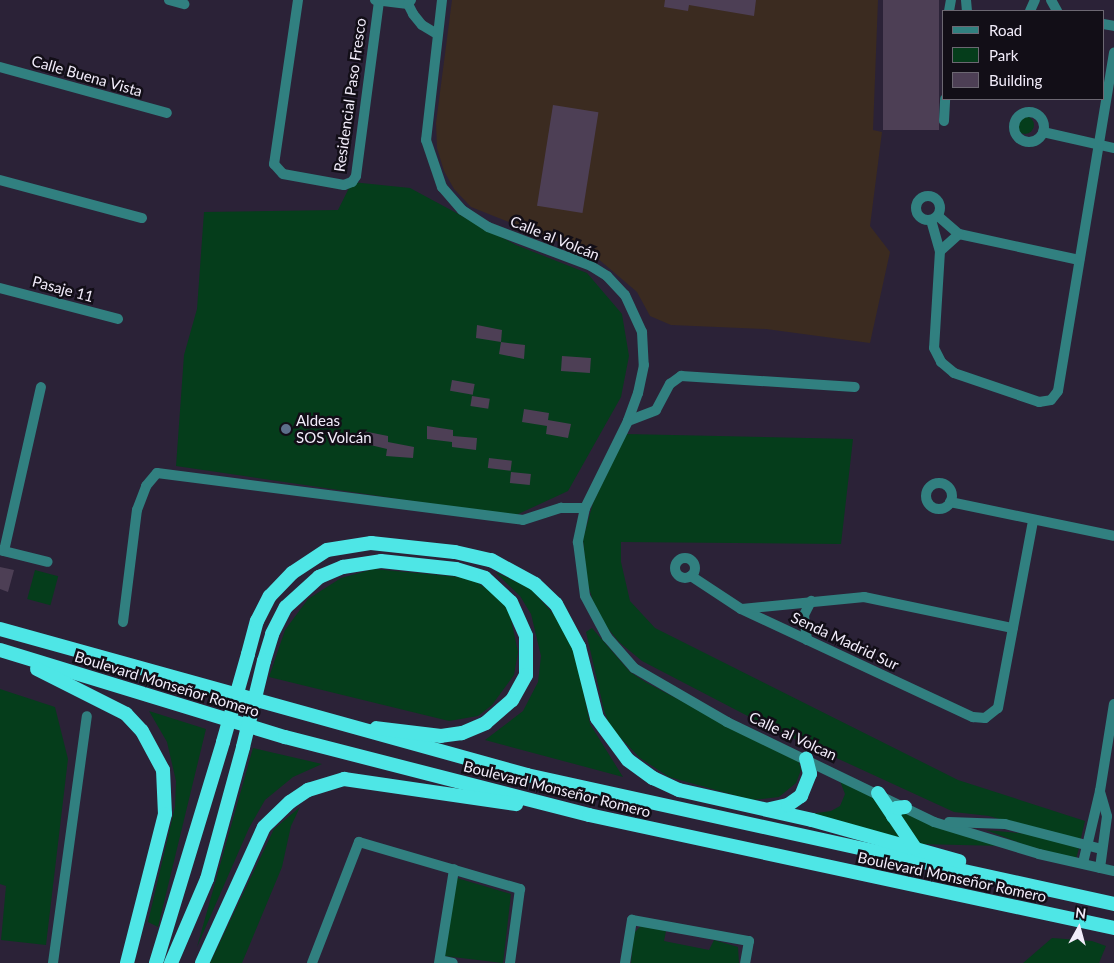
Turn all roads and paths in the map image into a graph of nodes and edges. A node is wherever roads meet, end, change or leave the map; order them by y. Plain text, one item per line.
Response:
1 (169, 0) edge
2 (298, 0) edge
3 (375, 0) edge
4 (379, 0) edge
5 (442, 0) edge
6 (409, 2) edge
7 (184, 4) dead end
8 (437, 34) junction
9 (1114, 53) edge
10 (0, 67) edge
11 (945, 100) edge
12 (167, 114) dead end
13 (944, 121) dead end
14 (1044, 132) dead end
15 (1098, 144) junction
16 (1114, 148) edge
17 (0, 180) edge
18 (142, 218) dead end
19 (960, 234) junction
20 (940, 251) junction
21 (1079, 260) junction
22 (0, 288) edge
23 (118, 319) dead end
24 (41, 387) dead end
25 (855, 387) dead end
26 (628, 421) junction
27 (950, 502) dead end
28 (585, 508) junction
29 (1033, 521) junction
30 (1114, 536) edge
31 (2, 551) edge
32 (48, 562) dead end
33 (691, 576) dead end
34 (811, 601) junction
35 (741, 609) junction
36 (123, 622) dead end
37 (1013, 628) junction
38 (0, 629) edge
39 (807, 640) junction
40 (0, 651) edge
41 (1114, 704) edge
42 (87, 716) dead end
43 (322, 720) junction
44 (806, 758) junction
45 (1100, 791) junction
46 (878, 793) junction
47 (905, 807) junction
48 (766, 809) junction
49 (589, 815) junction
50 (893, 816) junction
51 (934, 822) junction
52 (1086, 846) junction
53 (915, 848) junction
54 (1102, 849) junction
55 (1082, 863) junction
56 (1100, 868) junction
57 (454, 869) junction
58 (1114, 871) edge
59 (1048, 889) junction
60 (1114, 904) edge
61 (1114, 928) edge
62 (439, 962) edge
63 (53, 963) edge
64 (127, 963) edge
65 (156, 963) edge
66 (171, 963) edge
67 (202, 963) edge
68 (312, 963) edge
69 (453, 963) edge
70 (510, 963) edge
71 (624, 963) edge
72 (745, 963) edge

1 - 7 street
2 - 4 street, Residencial Paso Fresco
3 - 4 street, Residencial Paso Fresco
4 - 6 street, Residencial Paso Fresco
5 - 8 street, Calle al Volcán
6 - 8 street, Residencial Paso Fresco
8 - 26 street, Calle al Volcán
9 - 15 street
10 - 12 street, Calle Buena Vista
11 - 13 street
14 - 15 street
15 - 16 street
15 - 21 street
17 - 18 street
19 - 20 street
19 - 20 street
19 - 21 street
20 - 21 street
22 - 23 street, Pasaje 11
24 - 31 street
25 - 26 street
26 - 28 street, Calle al Volcán
27 - 29 street
28 - 36 street
28 - 44 street, Calle al Volcan
29 - 30 street
29 - 37 street
31 - 32 street
33 - 35 street, Senda Madrid Sur
34 - 35 street
34 - 37 street
34 - 39 street
35 - 39 street, Senda Madrid Sur
37 - 39 street, Senda Madrid Sur
38 - 43 highway, Boulevard Monseñor Romero
40 - 49 highway, Boulevard Monseñor Romero
40 - 64 highway
41 - 45 street
42 - 63 street
43 - 59 highway, Boulevard Monseñor Romero
43 - 66 highway, bridge
44 - 46 street, Calle al Volcan
44 - 48 highway
45 - 52 street
45 - 54 street
46 - 47 street, Calle al Volcan
46 - 50 highway
47 - 50 highway
47 - 51 street, Calle al Volcan
48 - 53 highway
48 - 65 highway, bridge
49 - 61 highway, Boulevard Monseñor Romero
49 - 67 highway
50 - 53 highway
51 - 52 street
51 - 55 street, Calle al Volcan
52 - 54 street
52 - 55 street
53 - 59 highway
54 - 56 street
55 - 56 street, Calle al Volcan
56 - 58 street, Calle al Volcan
57 - 62 street
57 - 68 street
57 - 70 street
59 - 60 highway, Boulevard Monseñor Romero
62 - 69 street
71 - 72 street

